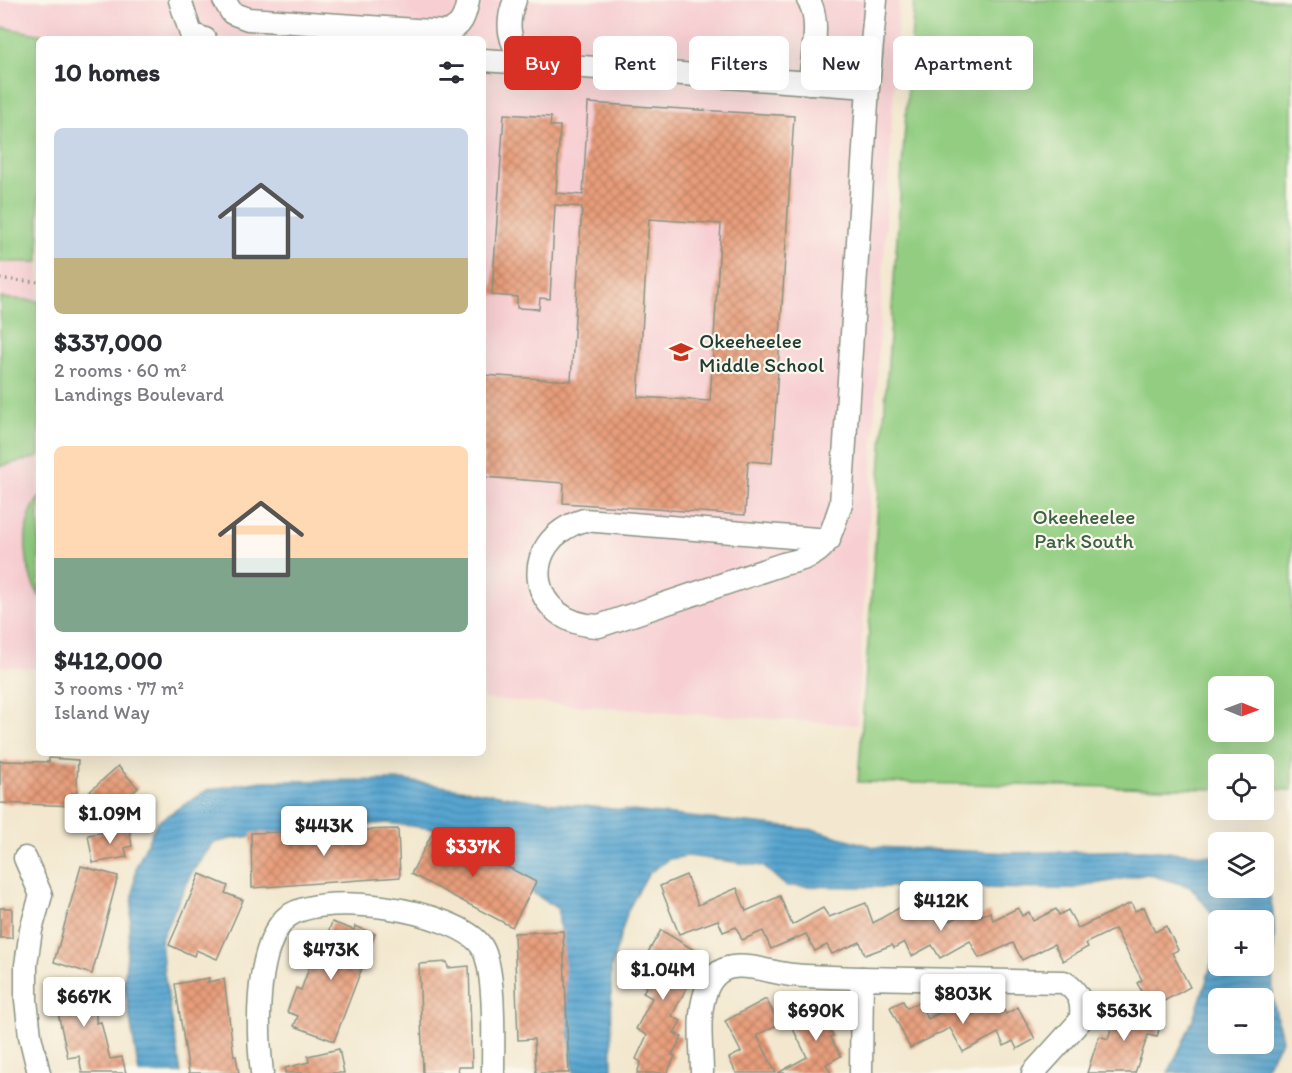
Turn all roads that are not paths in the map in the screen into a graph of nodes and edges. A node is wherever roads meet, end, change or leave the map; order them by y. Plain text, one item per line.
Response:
1 (180, 0) edge
2 (224, 0) edge
3 (468, 0) edge
4 (515, 0) edge
5 (808, 0) edge
6 (876, 0) edge
7 (197, 36) edge
8 (509, 36) edge
9 (815, 36) edge
10 (873, 36) edge
11 (486, 60) edge
12 (504, 62) edge
13 (581, 67) edge
14 (801, 82) edge
15 (868, 90) edge
16 (829, 540) junction
17 (25, 858) dead end
18 (861, 978) junction
19 (39, 1073) edge
20 (262, 1073) edge
21 (493, 1073) edge
22 (702, 1073) edge
23 (861, 1073) edge
24 (1034, 1073) edge

1 - 7 street
2 - 3 street
4 - 8 street
5 - 9 street
6 - 10 street
11 - 12 street
13 - 14 street
15 - 16 street
16 - 16 street
17 - 19 street
18 - 22 street
18 - 23 street
18 - 24 street
20 - 21 street

